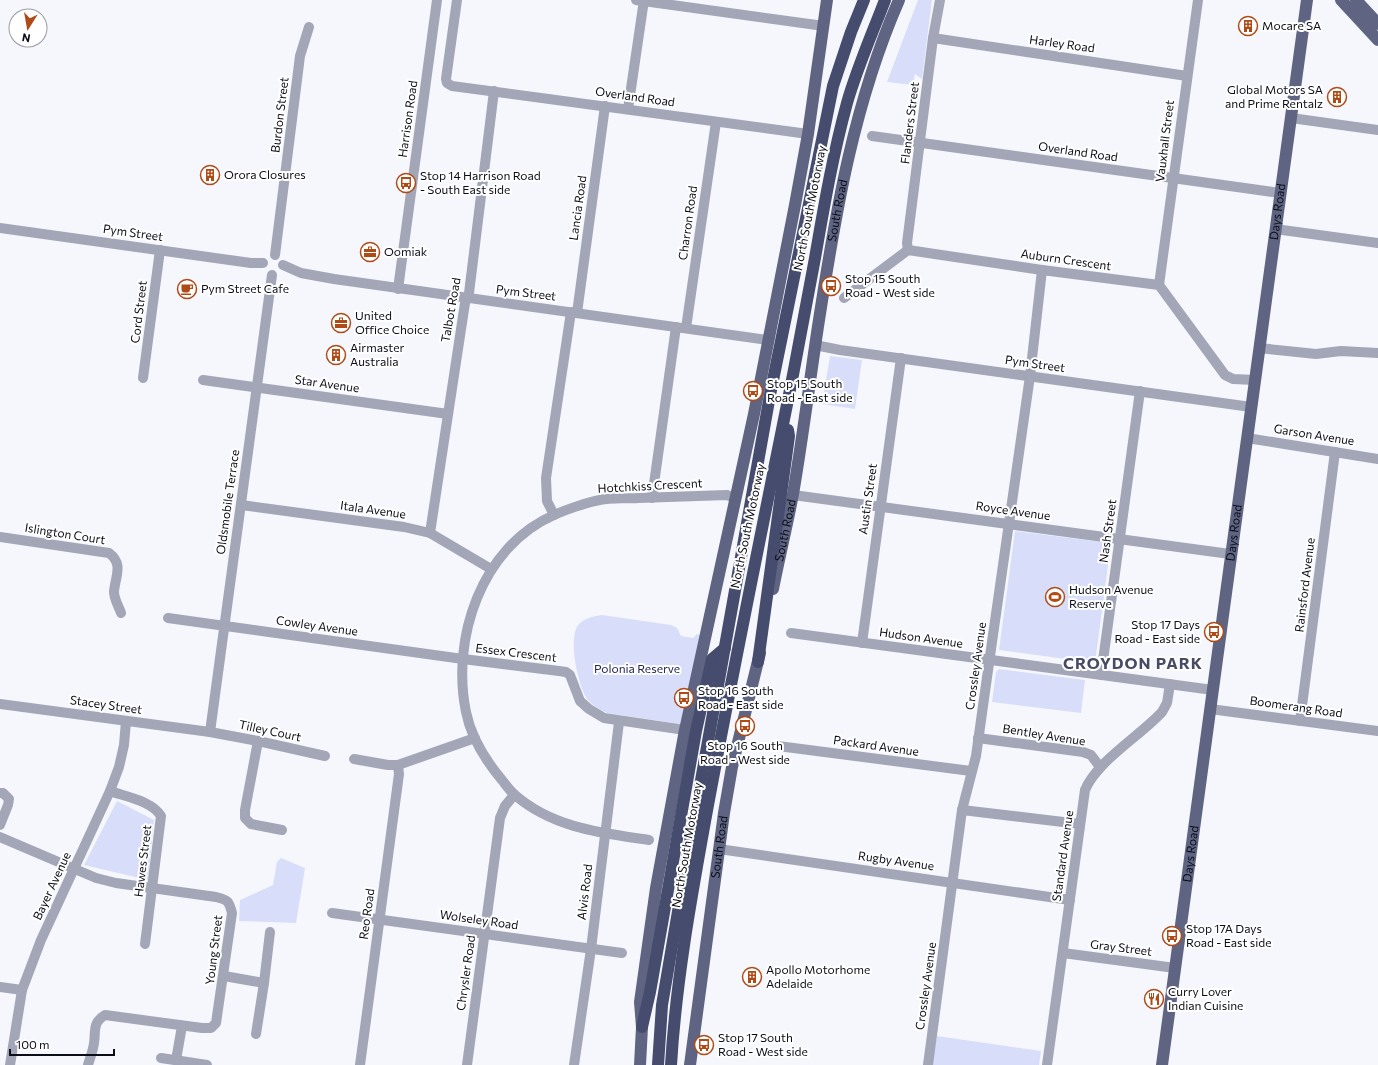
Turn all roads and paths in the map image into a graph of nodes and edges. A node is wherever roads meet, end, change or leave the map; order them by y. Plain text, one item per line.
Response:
1 (437, 0) edge
2 (457, 0) edge
3 (641, 0) edge
4 (827, 0) edge
5 (864, 0) edge
6 (885, 0) edge
7 (899, 0) edge
8 (940, 0) edge
9 (1198, 0) edge
10 (1307, 0) edge
11 (1341, 0) edge
12 (1356, 0) edge
13 (1378, 24) edge
14 (824, 26) junction
15 (309, 27) dead end
16 (933, 38) junction
17 (1378, 40) edge
18 (1187, 76) junction
19 (494, 91) junction
20 (605, 106) junction
21 (628, 109) junction
22 (1291, 118) junction
23 (716, 122) junction
24 (1378, 130) edge
25 (808, 134) junction
26 (872, 136) dead end
27 (920, 143) junction
28 (1173, 178) junction
29 (1280, 193) junction
30 (0, 228) edge
31 (1275, 229) junction
32 (1378, 243) edge
33 (160, 250) junction
34 (908, 250) junction
35 (275, 255) junction
36 (264, 263) junction
37 (283, 265) junction
38 (1042, 270) junction
39 (272, 275) junction
40 (1159, 285) junction
41 (398, 289) junction
42 (466, 298) junction
43 (844, 298) dead end
44 (574, 312) junction
45 (676, 327) junction
46 (686, 328) junction
47 (768, 340) junction
48 (815, 345) junction
49 (1259, 348) junction
50 (1378, 353) edge
51 (901, 358) junction
52 (1030, 376) junction
53 (143, 378) dead end
54 (203, 380) dead end
55 (1255, 380) junction
56 (256, 388) junction
57 (1140, 391) junction
58 (787, 405) junction
59 (1251, 407) junction
60 (448, 414) junction
61 (1247, 438) junction
62 (1335, 452) junction
63 (1378, 459) edge
64 (793, 495) junction
65 (652, 498) junction
66 (735, 498) junction
67 (241, 505) junction
68 (881, 507) junction
69 (554, 515) junction
70 (1009, 524) junction
71 (430, 533) junction
72 (0, 537) edge
73 (1120, 539) junction
74 (1230, 554) junction
75 (490, 569) junction
76 (121, 614) dead end
77 (168, 618) dead end
78 (224, 626) junction
79 (791, 633) dead end
80 (862, 643) junction
81 (725, 648) junction
82 (463, 659) junction
83 (990, 661) junction
84 (758, 662) junction
85 (1101, 675) junction
86 (1170, 684) junction
87 (1213, 690) junction
88 (0, 704) edge
89 (1210, 708) junction
90 (126, 721) junction
91 (1300, 721) junction
92 (620, 722) junction
93 (685, 730) junction
94 (1378, 731) edge
95 (210, 732) junction
96 (475, 738) junction
97 (978, 738) junction
98 (258, 741) junction
99 (778, 746) dead end
100 (325, 756) dead end
101 (354, 759) dead end
102 (398, 766) junction
103 (1100, 767) junction
104 (971, 771) junction
105 (110, 791) junction
106 (0, 793) edge
107 (514, 795) junction
108 (962, 810) junction
109 (1080, 824) junction
110 (0, 825) edge
111 (282, 830) dead end
112 (605, 834) junction
113 (0, 837) edge
114 (649, 840) dead end
115 (719, 849) junction
116 (74, 869) junction
117 (953, 882) junction
118 (152, 888) junction
119 (1070, 900) junction
120 (332, 913) dead end
121 (379, 919) junction
122 (270, 932) dead end
123 (484, 934) junction
124 (145, 944) dead end
125 (590, 949) junction
126 (622, 953) dead end
127 (1063, 953) junction
128 (1175, 968) junction
129 (224, 976) junction
130 (264, 983) junction
131 (0, 987) edge
132 (22, 990) junction
133 (182, 1026) junction
134 (642, 1027) junction
135 (256, 1034) dead end
136 (161, 1058) dead end
137 (176, 1060) junction
138 (10, 1065) edge
139 (88, 1065) edge
140 (207, 1065) edge
141 (360, 1065) edge
142 (467, 1065) edge
143 (574, 1065) edge
144 (640, 1065) edge
145 (658, 1065) edge
146 (671, 1065) edge
147 (690, 1065) edge
148 (928, 1065) edge
149 (1047, 1065) edge
150 (1162, 1065) edge

1 - 41 street, Harrison Road
2 - 19 street, Overland Road
3 - 14 street
3 - 21 street
4 - 14 main road
5 - 81 highway, North South Motorway
6 - 58 highway, North South Motorway
7 - 48 main road, South Road
8 - 16 street, Flanders Street
9 - 18 street, Vauxhall Street
10 - 22 main road, Days Road
11 - 17 main road
12 - 13 main road
14 - 25 main road
15 - 35 street, Burdon Street
16 - 18 street, Harley Road
16 - 27 street, Flanders Street
18 - 28 street, Vauxhall Street
19 - 20 street, Overland Road
19 - 42 street, Talbot Road
20 - 21 street, Overland Road
20 - 44 street, Lancia Road
21 - 23 street, Overland Road
22 - 24 street
22 - 29 main road, Days Road
23 - 25 street, Overland Road
23 - 46 street, Charron Road
25 - 47 main road
26 - 27 street, Overland Road
27 - 28 street, Overland Road
27 - 34 street, Flanders Street
28 - 29 street, Overland Road
28 - 40 street, Vauxhall Street
29 - 31 main road, Days Road
30 - 33 street, Pym Street
31 - 32 street
31 - 49 main road, Days Road
33 - 36 street, Pym Street
33 - 53 street, Cord Street
34 - 38 street, Auburn Crescent
34 - 43 street
35 - 36 street
35 - 37 street
36 - 39 street
37 - 39 street
37 - 41 street, Pym Street
38 - 40 street, Auburn Crescent
38 - 52 street, Crossley Avenue
39 - 56 street, Oldsmobile Terrace
40 - 55 street
41 - 42 street, Pym Street
42 - 44 street, Pym Street
42 - 60 street, Talbot Road
44 - 45 street, Pym Street
44 - 69 street, Lancia Road
45 - 46 street, Pym Street
45 - 65 street
46 - 47 street, Pym Street
47 - 66 main road
48 - 51 street, Pym Street
48 - 64 main road, South Road
49 - 50 street
49 - 55 main road, Days Road
51 - 52 street, Pym Street
51 - 68 street, Austin Street
52 - 57 street, Pym Street
52 - 70 street, Crossley Avenue
54 - 56 street, Star Avenue
55 - 59 main road, Days Road
56 - 60 street, Star Avenue
56 - 67 street, Oldsmobile Terrace
57 - 59 street, Pym Street
57 - 73 street, Nash Street
58 - 84 highway
58 - 146 highway, North South Motorway
59 - 61 main road, Days Road
60 - 71 street, Talbot Road
61 - 62 street, Garson Avenue
61 - 74 main road, Days Road
62 - 63 street, Garson Avenue
62 - 91 street, Rainsford Avenue
64 - 68 street, Royce Avenue
64 - 84 main road, South Road
65 - 66 street, Hotchkiss Crescent
65 - 69 street, Hotchkiss Crescent
66 - 93 main road
67 - 71 street, Itala Avenue
67 - 78 street, Oldsmobile Terrace
68 - 70 street, Royce Avenue
68 - 80 street, Austin Street
69 - 75 street, Hotchkiss Crescent
70 - 73 street, Royce Avenue
70 - 83 street, Crossley Avenue
71 - 75 street, Itala Avenue
72 - 76 street, Islington Court
73 - 74 street, Royce Avenue
73 - 85 street, Nash Street
74 - 87 main road, Days Road
75 - 82 street, Hotchkiss Crescent
77 - 78 street, Cowley Avenue
78 - 82 street, Cowley Avenue
78 - 95 street, Oldsmobile Terrace
79 - 80 street, Hudson Avenue
80 - 83 street, Hudson Avenue
81 - 134 highway
81 - 145 highway, North South Motorway
82 - 92 street, Essex Crescent
82 - 96 street, Hotchkiss Crescent
83 - 85 street, Hudson Avenue
83 - 97 street, Crossley Avenue
84 - 115 main road, South Road
85 - 86 street, Hudson Avenue
86 - 87 street, Hudson Avenue
86 - 103 street, Standard Avenue
87 - 89 main road, Days Road
88 - 90 street, Stacey Street
89 - 91 street, Boomerang Road
89 - 128 main road, Days Road
90 - 95 street, Stacey Street
90 - 105 street, Bayer Avenue
91 - 94 street, Boomerang Road
92 - 93 street, Essex Crescent
92 - 112 street, Alvis Road
93 - 134 main road
95 - 98 street, Tilley Court
96 - 102 street
96 - 107 street, Hotchkiss Crescent
97 - 103 street, Bentley Avenue
97 - 104 street, Crossley Avenue
98 - 100 street, Tilley Court
98 - 111 street
99 - 104 street, Packard Avenue
101 - 102 street
102 - 121 street, Reo Road
103 - 109 street, Standard Avenue
104 - 108 street, Crossley Avenue
105 - 116 street, Bayer Avenue
105 - 118 street, Hawes Street
106 - 110 street
107 - 112 street, Hotchkiss Crescent
107 - 123 street, Chrysler Road
108 - 109 street
108 - 117 street, Crossley Avenue
109 - 119 street, Standard Avenue
112 - 114 street, Hotchkiss Crescent
112 - 125 street, Alvis Road
113 - 116 street, Young Street
115 - 117 street, Rugby Avenue
115 - 147 main road, South Road
116 - 118 street, Young Street
116 - 132 street, Bayer Avenue
117 - 119 street, Rugby Avenue
117 - 148 street, Crossley Avenue
118 - 124 street, Hawes Street
118 - 129 street, Young Street
119 - 127 street, Standard Avenue
120 - 121 street, Wolseley Road
121 - 123 street, Wolseley Road
121 - 141 street, Reo Road
122 - 130 street
123 - 125 street, Wolseley Road
123 - 142 street, Chrysler Road
125 - 126 street, Wolseley Road
125 - 143 street, Alvis Road
127 - 128 street, Gray Street
127 - 149 street, Standard Avenue
128 - 150 main road, Days Road
129 - 130 street
129 - 133 street, Young Street
130 - 135 street
131 - 132 street
132 - 138 street, Bayer Avenue
133 - 137 street
133 - 139 street, Young Street
134 - 144 main road
136 - 137 street
137 - 140 street

